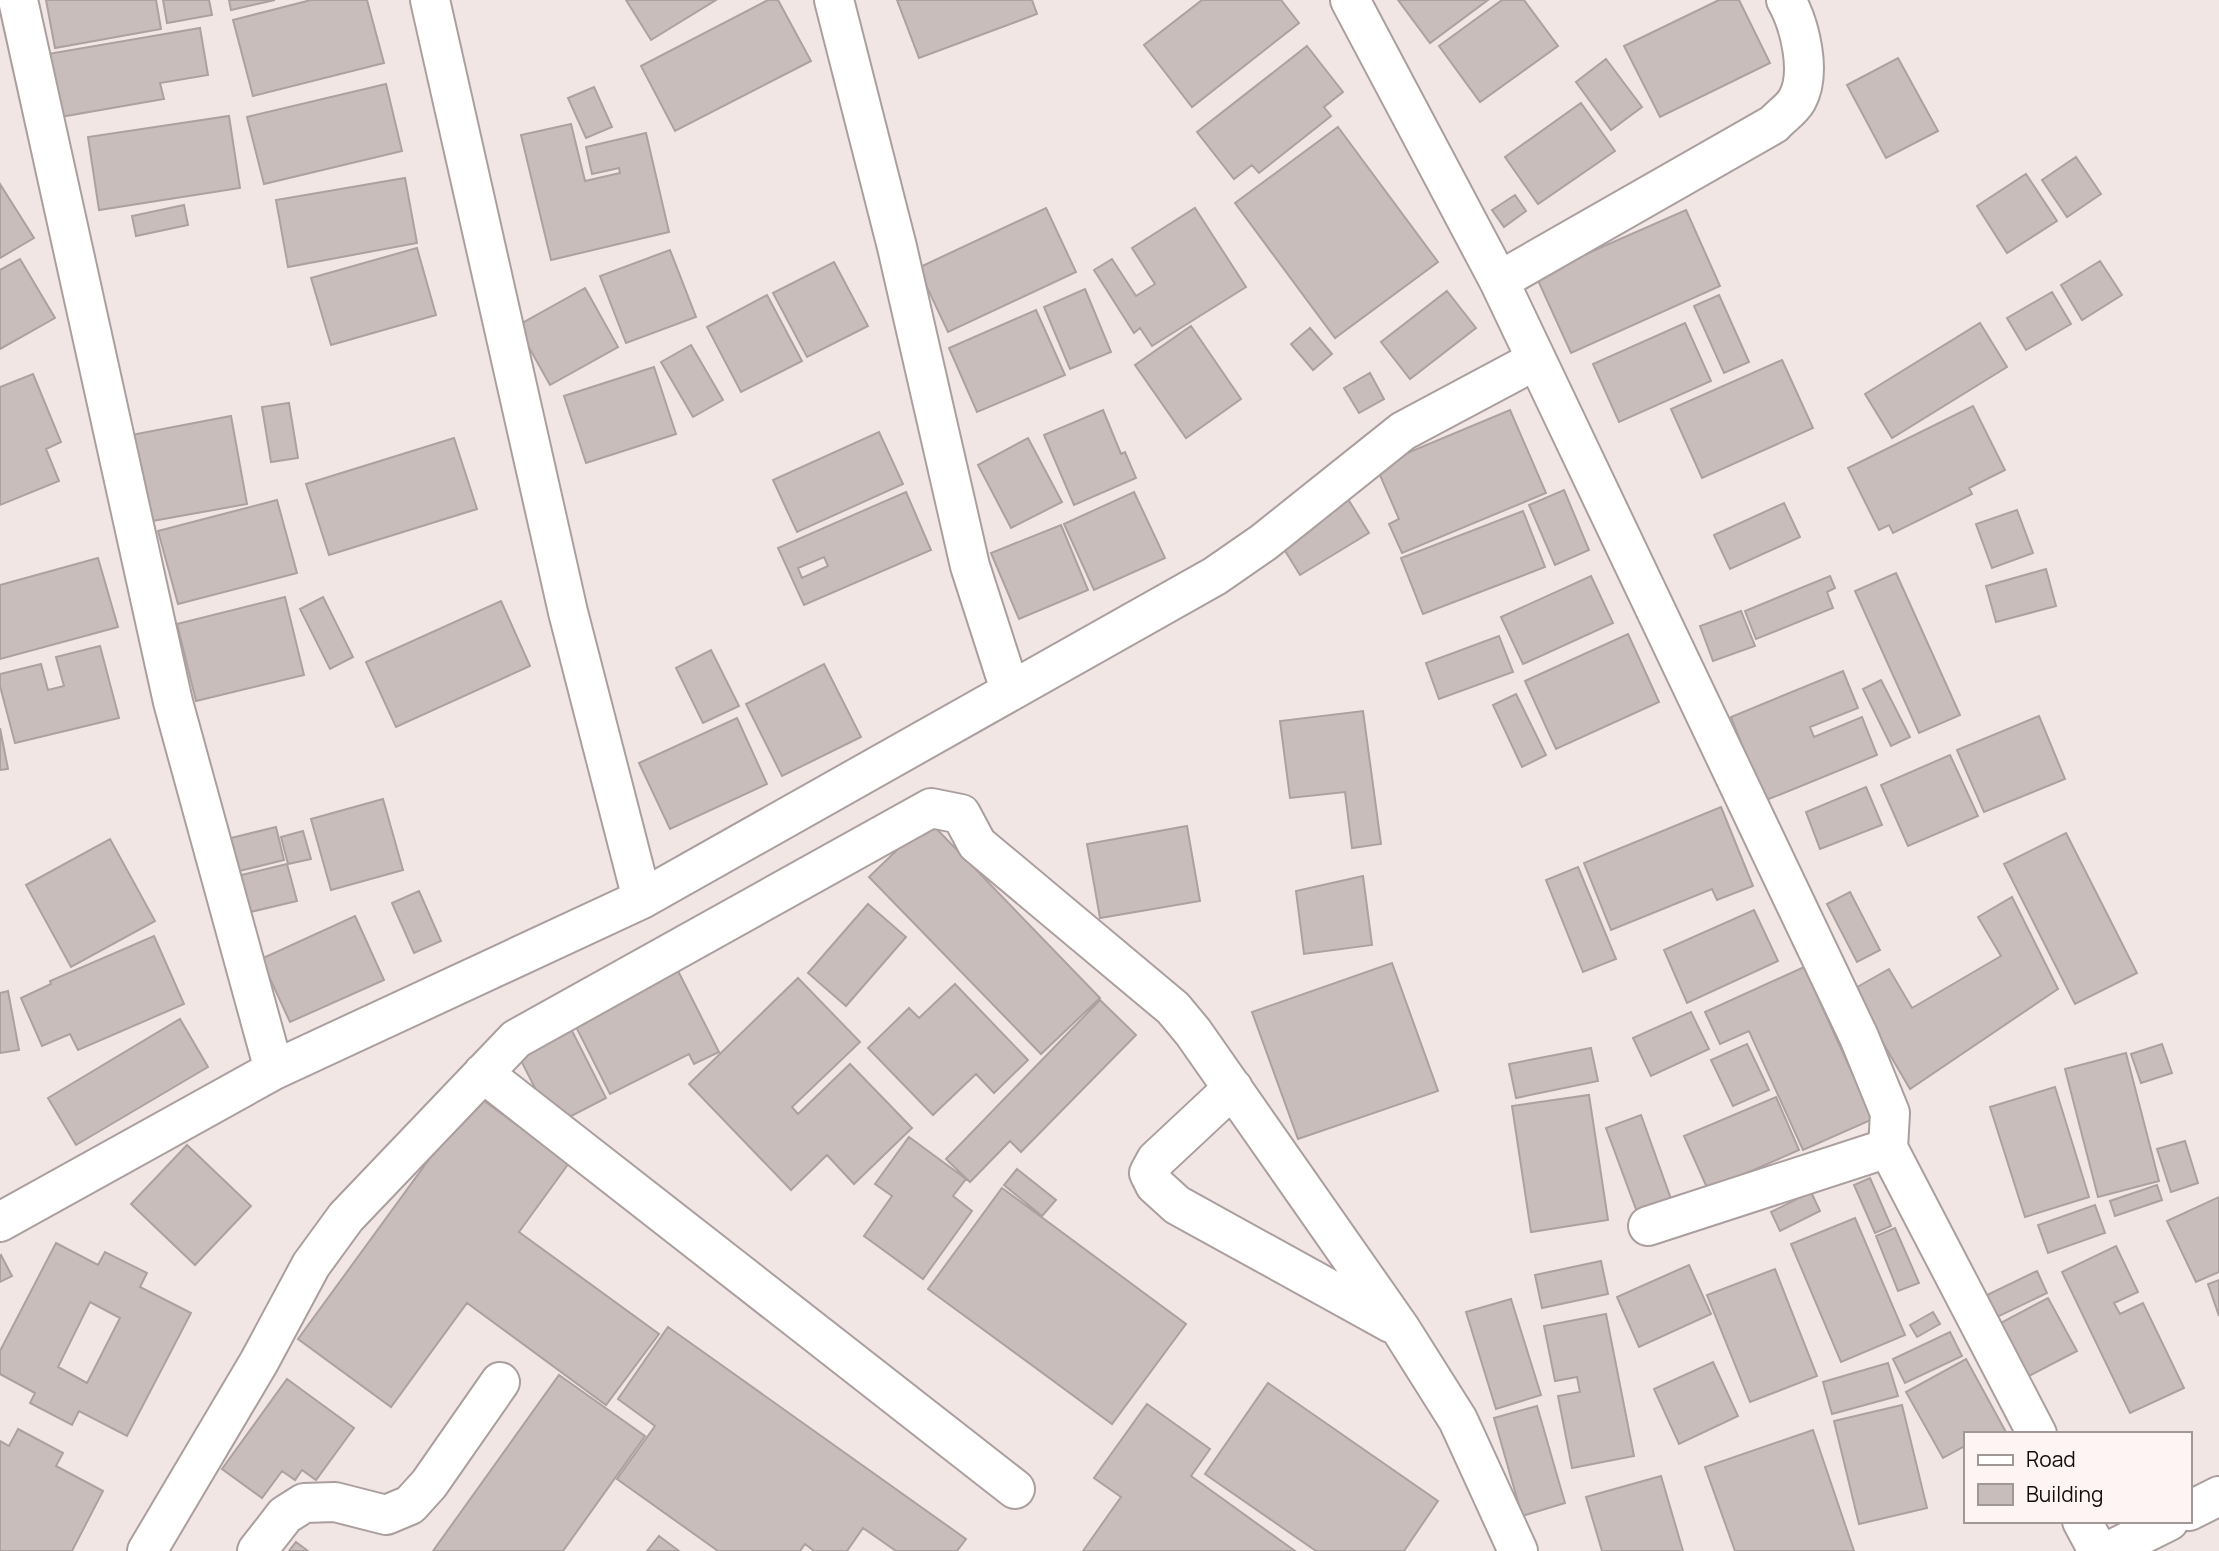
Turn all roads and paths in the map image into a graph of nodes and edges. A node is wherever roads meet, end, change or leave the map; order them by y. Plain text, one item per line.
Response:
1 (18, 0) edge
2 (430, 0) edge
3 (834, 0) edge
4 (1350, 0) edge
5 (1786, 0) edge
6 (1499, 281) junction
7 (1536, 360) junction
8 (1010, 690) junction
9 (642, 899) junction
10 (274, 1070) junction
11 (483, 1073) junction
12 (1233, 1088) junction
13 (1888, 1148) junction
14 (0, 1222) edge
15 (1648, 1226) dead end
16 (1400, 1328) junction
17 (500, 1382) dead end
18 (2036, 1432) edge
19 (1015, 1489) dead end
20 (2219, 1496) edge
21 (2191, 1510) edge
22 (2083, 1523) edge
23 (2165, 1523) edge
24 (146, 1551) edge
25 (257, 1551) edge
26 (1517, 1551) edge
27 (2098, 1551) edge
28 (2109, 1551) edge

1 - 10 main road
2 - 9 main road
3 - 8 main road
4 - 6 main road
5 - 6 main road
6 - 7 main road
7 - 8 main road
7 - 13 main road
8 - 9 main road
9 - 10 main road
10 - 14 main road
11 - 12 main road
11 - 19 main road
11 - 24 main road
12 - 16 main road
12 - 16 main road
13 - 15 main road
13 - 18 main road
16 - 26 main road
17 - 25 main road
20 - 21 main road
22 - 27 main road
23 - 28 main road

